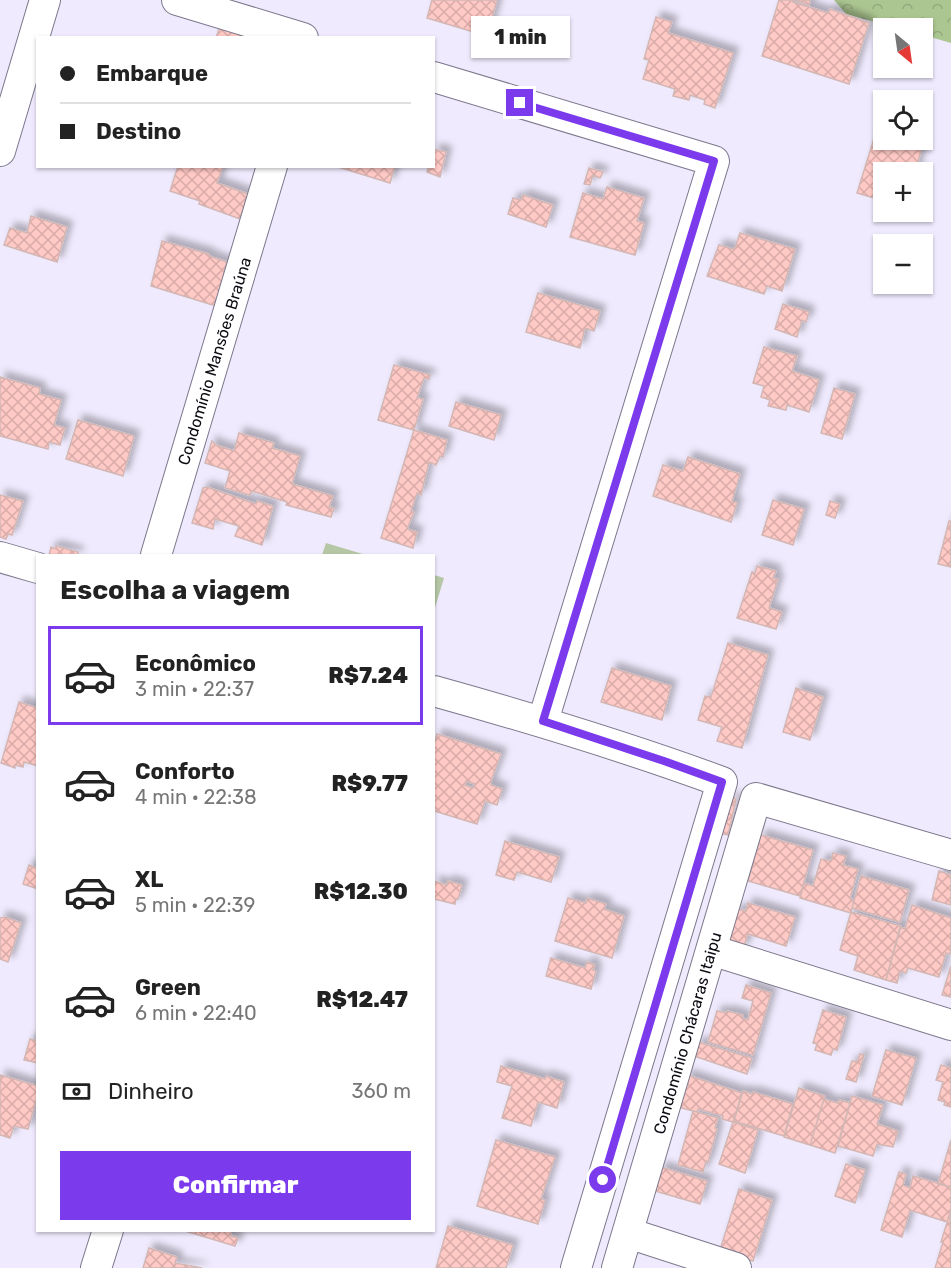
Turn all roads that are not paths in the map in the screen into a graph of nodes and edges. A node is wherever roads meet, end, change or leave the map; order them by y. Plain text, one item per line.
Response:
1 (45, 0) edge
2 (177, 0) edge
3 (296, 36) edge
4 (435, 77) edge
5 (0, 151) edge
6 (271, 168) edge
7 (156, 554) edge
8 (0, 556) edge
9 (36, 567) edge
10 (435, 691) edge
11 (543, 721) junction
12 (951, 855) edge
13 (711, 950) junction
14 (951, 1025) edge
15 (107, 1232) edge
16 (628, 1233) junction
17 (96, 1268) edge
18 (576, 1268) edge
19 (617, 1268) edge
20 (736, 1268) edge

1 - 5 street
2 - 3 street
4 - 11 street
6 - 7 street, Condomínio Mansões Braúna
8 - 9 street
10 - 11 street
11 - 18 street
12 - 13 street, Condomínio Chácaras Itaipu
13 - 14 street
13 - 16 street, Condomínio Chácaras Itaipu
15 - 17 street
16 - 19 street, Condomínio Chácaras Itaipu
16 - 20 street

